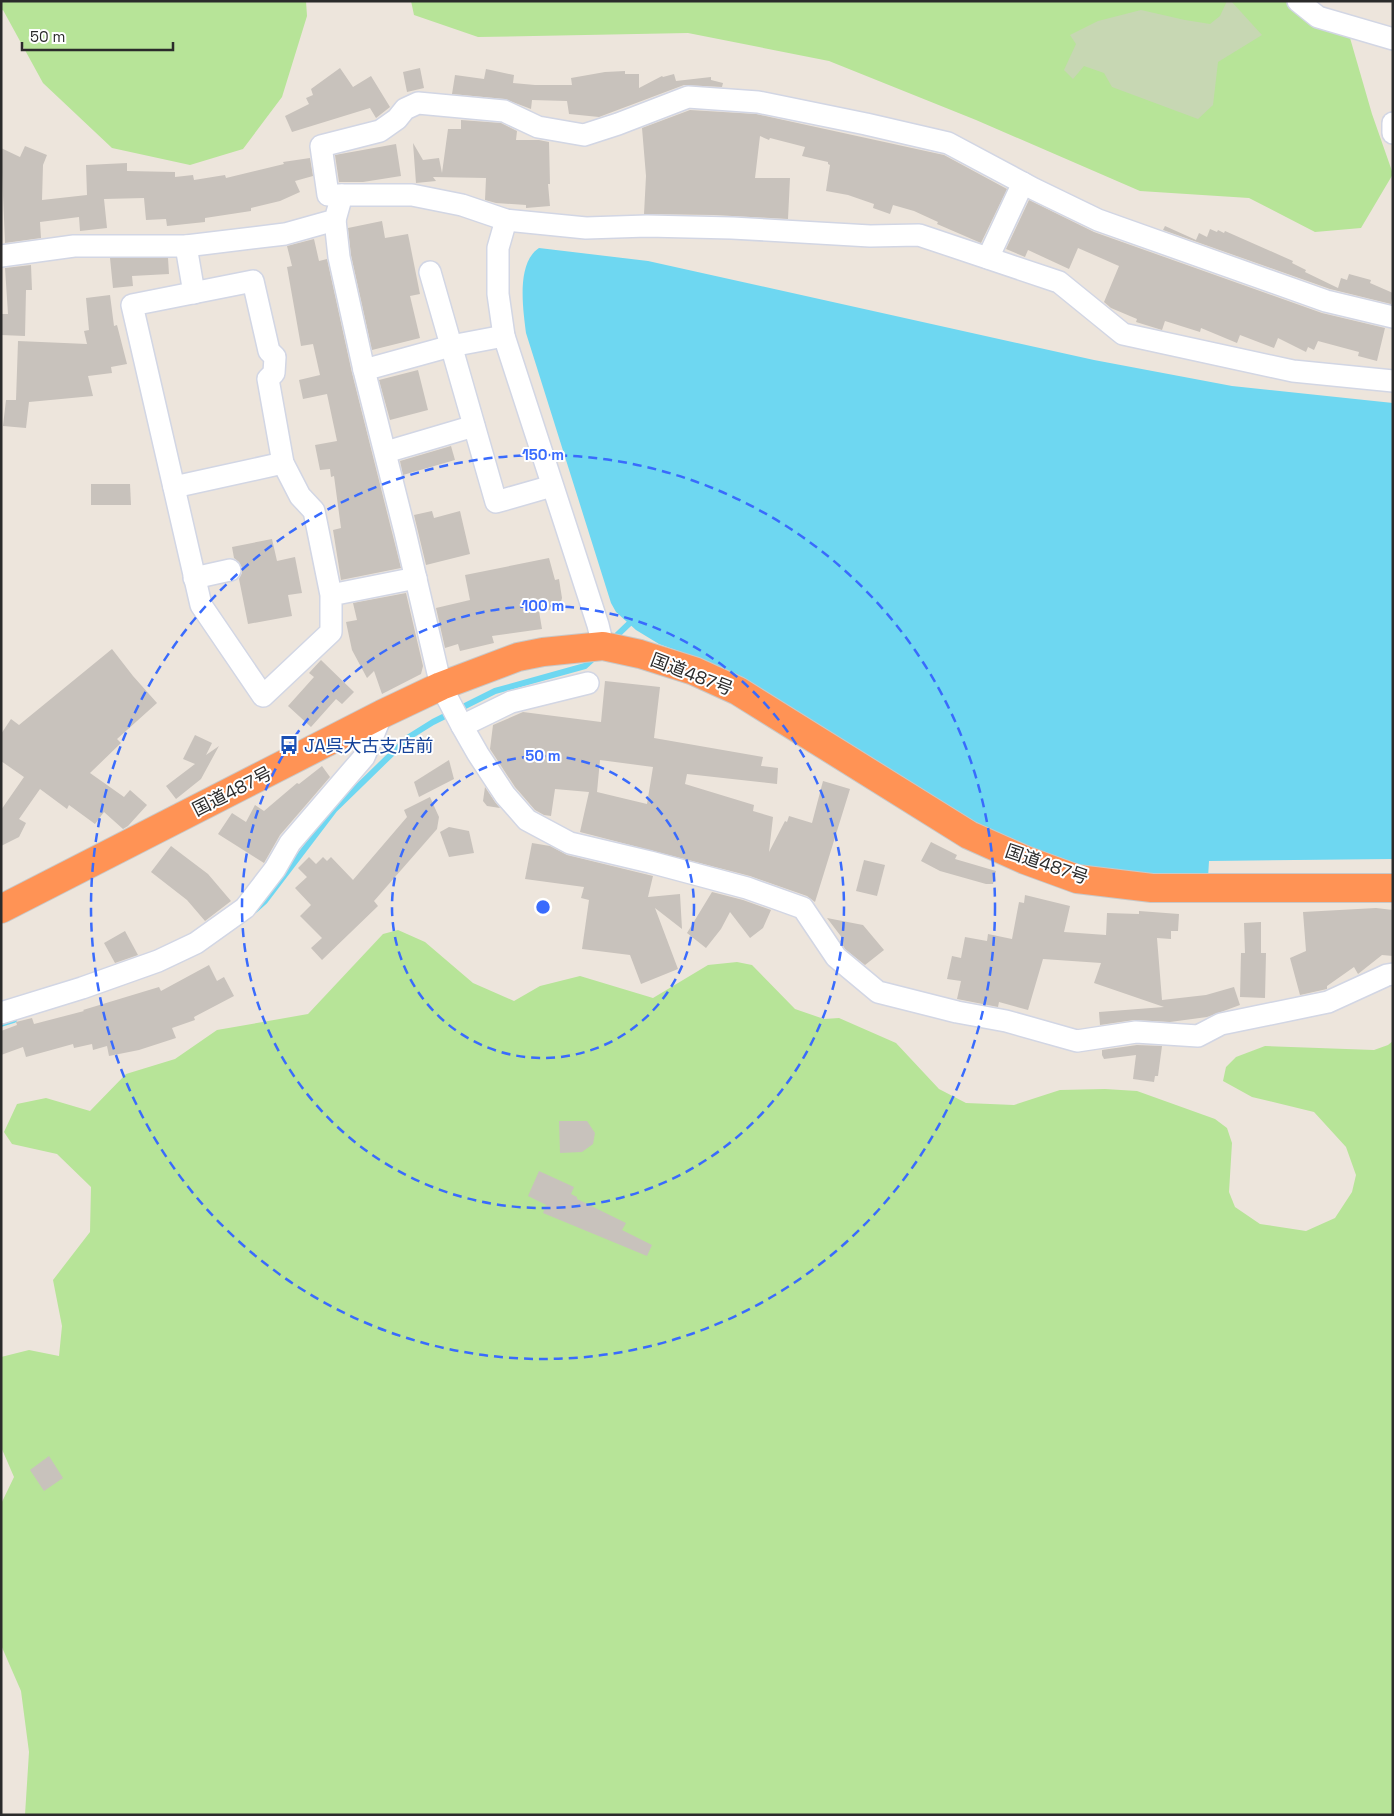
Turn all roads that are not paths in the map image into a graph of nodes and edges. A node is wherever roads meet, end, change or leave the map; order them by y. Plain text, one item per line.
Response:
1 (1298, 1) edge
2 (1393, 39) edge
3 (1393, 123) edge
4 (1393, 133) edge
5 (1023, 183) junction
6 (342, 194) junction
7 (336, 220) junction
8 (506, 220) junction
9 (186, 246) junction
10 (1, 256) edge
11 (988, 258) junction
12 (430, 272) dead end
13 (194, 293) junction
14 (1393, 317) edge
15 (504, 336) junction
16 (451, 346) junction
17 (364, 370) junction
18 (1393, 381) edge
19 (474, 426) junction
20 (386, 452) junction
21 (283, 463) junction
22 (552, 486) junction
23 (174, 487) junction
24 (230, 570) dead end
25 (194, 578) junction
26 (416, 578) junction
27 (331, 595) junction
28 (603, 646) junction
29 (588, 683) dead end
30 (441, 686) junction
31 (382, 714) junction
32 (462, 726) junction
33 (1393, 888) edge
34 (1, 909) edge
35 (1393, 974) edge
36 (1, 1013) edge

1 - 2 street
3 - 4 street
5 - 6 street
5 - 11 street
5 - 14 street
6 - 7 street
6 - 8 street
7 - 9 street
7 - 17 street
8 - 11 street
8 - 15 street
9 - 10 street
9 - 13 street
11 - 18 street
12 - 16 street
13 - 21 street
13 - 23 street
15 - 16 street
15 - 22 street
16 - 17 street
16 - 19 street
17 - 20 street
19 - 20 street
19 - 22 street
20 - 26 street
21 - 23 street
21 - 27 street
22 - 28 street
23 - 25 street
24 - 25 street
25 - 27 street
26 - 27 street
26 - 30 street
28 - 30 highway, 国道487号
28 - 33 highway, 国道487号
29 - 32 street
30 - 31 highway, 国道487号
30 - 32 street
31 - 34 highway, 国道487号
31 - 36 street
32 - 35 street

